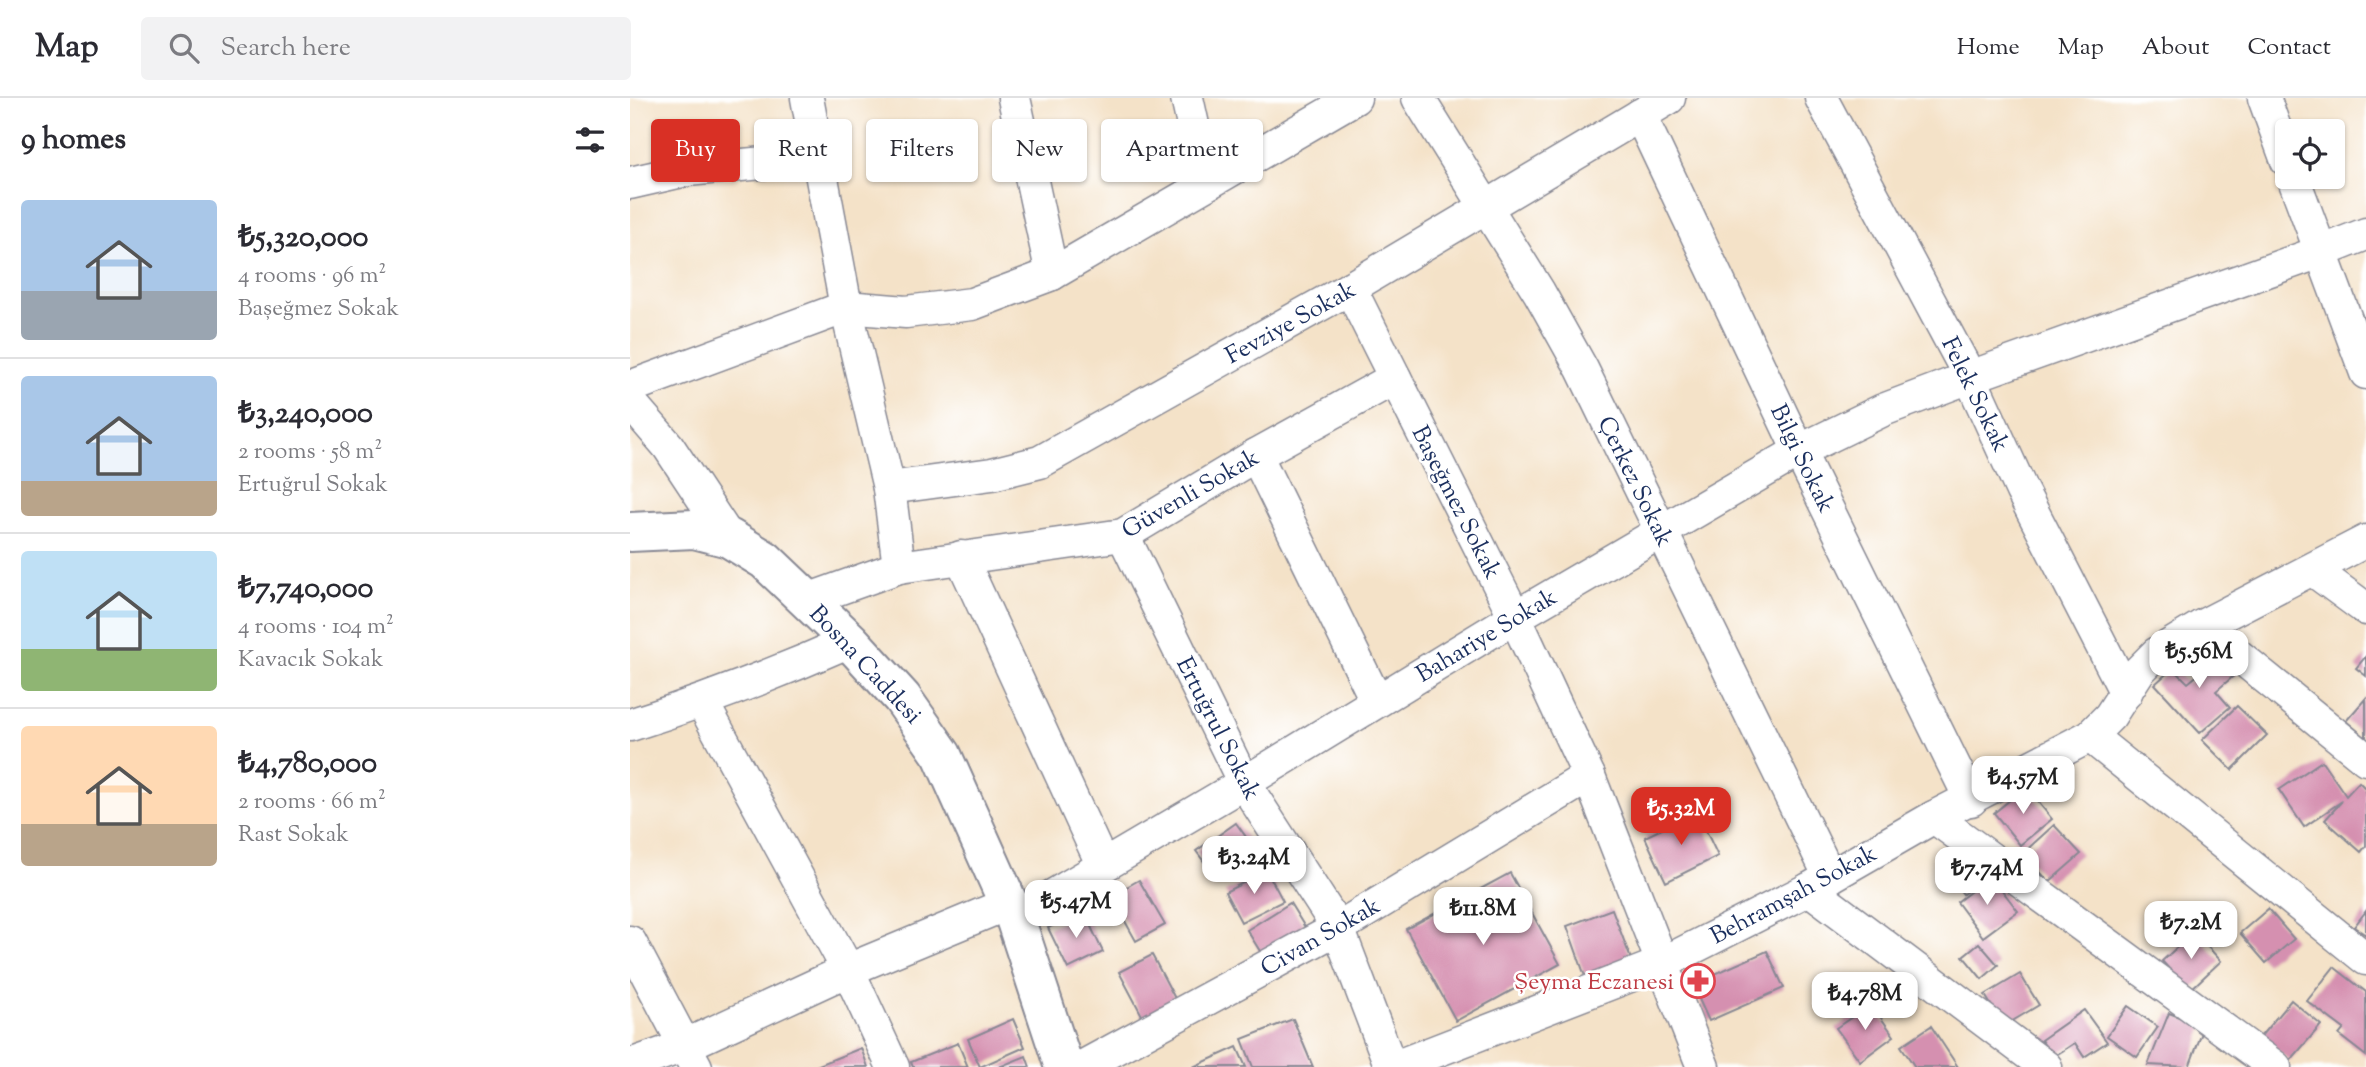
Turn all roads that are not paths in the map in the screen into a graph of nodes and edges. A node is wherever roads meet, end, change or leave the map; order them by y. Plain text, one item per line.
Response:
1 (807, 98) edge
2 (1014, 98) edge
3 (1187, 98) edge
4 (1355, 98) edge
5 (1418, 98) edge
6 (1669, 98) edge
7 (1821, 98) edge
8 (2264, 98) edge
9 (1640, 114) junction
10 (811, 119) edge
11 (2275, 128) edge
12 (754, 164) edge
13 (823, 182) edge
14 (630, 183) edge
15 (1206, 184) junction
16 (2297, 189) edge
17 (1486, 206) junction
18 (2366, 234) edge
19 (2320, 252) junction
20 (1052, 274) junction
21 (1350, 288) junction
22 (846, 306) junction
23 (2366, 373) edge
24 (1969, 377) junction
25 (1395, 378) junction
26 (630, 387) edge
27 (630, 402) edge
28 (1799, 451) junction
29 (1256, 455) junction
30 (889, 488) junction
31 (1660, 531) junction
32 (630, 532) edge
33 (1124, 536) junction
34 (729, 538) junction
35 (2366, 541) edge
36 (961, 557) junction
37 (899, 567) junction
38 (2313, 570) junction
39 (807, 600) junction
40 (2366, 609) edge
41 (1515, 617) junction
42 (2202, 626) junction
43 (850, 641) junction
44 (2126, 693) junction
45 (1376, 700) junction
46 (702, 702) junction
47 (630, 725) edge
48 (2090, 736) junction
49 (2366, 759) edge
50 (1589, 776) junction
51 (1244, 783) junction
52 (1971, 800) junction
53 (1934, 817) junction
54 (1103, 866) junction
55 (1820, 883) junction
56 (1011, 911) junction
57 (1338, 928) junction
58 (630, 942) edge
59 (2366, 959) edge
60 (1663, 962) junction
61 (848, 970) junction
62 (690, 1057) edge
63 (630, 1065) edge
64 (893, 1067) edge
65 (1064, 1067) edge
66 (1082, 1067) edge
67 (1393, 1067) edge
68 (1703, 1067) edge
69 (2046, 1067) edge
70 (2275, 1067) edge

1 - 10 street
2 - 20 street
3 - 15 street
4 - 15 street
5 - 17 street, Çerkez Sokak
6 - 9 street, Fevziye Sokak
7 - 24 street, Felek Sokak
8 - 11 street
9 - 17 street, Fevziye Sokak
9 - 28 street, Bilgi Sokak
12 - 14 street
13 - 22 street
15 - 20 street
16 - 19 street
17 - 21 street, Fevziye Sokak
17 - 31 street, Çerkez Sokak
18 - 19 street, Bahariye Sokak
19 - 23 street
19 - 24 street, Bahariye Sokak
20 - 22 street
21 - 25 street, Başeğmez Sokak
21 - 30 street, Fevziye Sokak
22 - 26 street
22 - 30 street
24 - 28 street, Bahariye Sokak
24 - 44 street, Felek Sokak
25 - 29 street, Güvenli Sokak
25 - 41 street, Başeğmez Sokak
27 - 34 street
28 - 31 street, Bahariye Sokak
28 - 52 street, Bilgi Sokak
29 - 33 street, Güvenli Sokak
29 - 45 street
30 - 37 street
31 - 41 street, Bahariye Sokak
31 - 55 street, Çerkez Sokak
32 - 34 street, Bosna Caddesi
33 - 36 street, Güvenli Sokak
33 - 51 street, Ertuğrul Sokak
34 - 39 street, Bosna Caddesi
35 - 38 street, Behramşah Sokak
36 - 37 street, Güvenli Sokak
36 - 54 street
37 - 39 street, Güvenli Sokak
38 - 40 street
38 - 42 street, Behramşah Sokak
39 - 43 street, Bosna Caddesi
41 - 45 street, Bahariye Sokak
41 - 50 street, Başeğmez Sokak
42 - 44 street, Behramşah Sokak
42 - 49 street
43 - 46 street
43 - 56 street, Bosna Caddesi
44 - 48 street, Behramşah Sokak
45 - 51 street, Bahariye Sokak
46 - 47 street
46 - 61 street
48 - 52 street, Behramşah Sokak
48 - 59 street
50 - 57 street, Civan Sokak
50 - 60 street, Başeğmez Sokak
51 - 54 street, Bahariye Sokak
51 - 57 street, Ertuğrul Sokak
52 - 53 street, Behramşah Sokak
53 - 55 street, Behramşah Sokak
53 - 70 street
54 - 56 street, Bahariye Sokak
55 - 60 street, Behramşah Sokak
55 - 69 street
56 - 61 street, Bahariye Sokak
56 - 65 street, Bosna Caddesi
57 - 66 street, Civan Sokak
57 - 67 street, Ertuğrul Sokak
58 - 62 street
60 - 67 street, Behramşah Sokak
60 - 68 street, Başeğmez Sokak
61 - 62 street, Bahariye Sokak
61 - 64 street
62 - 63 street, Bahariye Sokak

